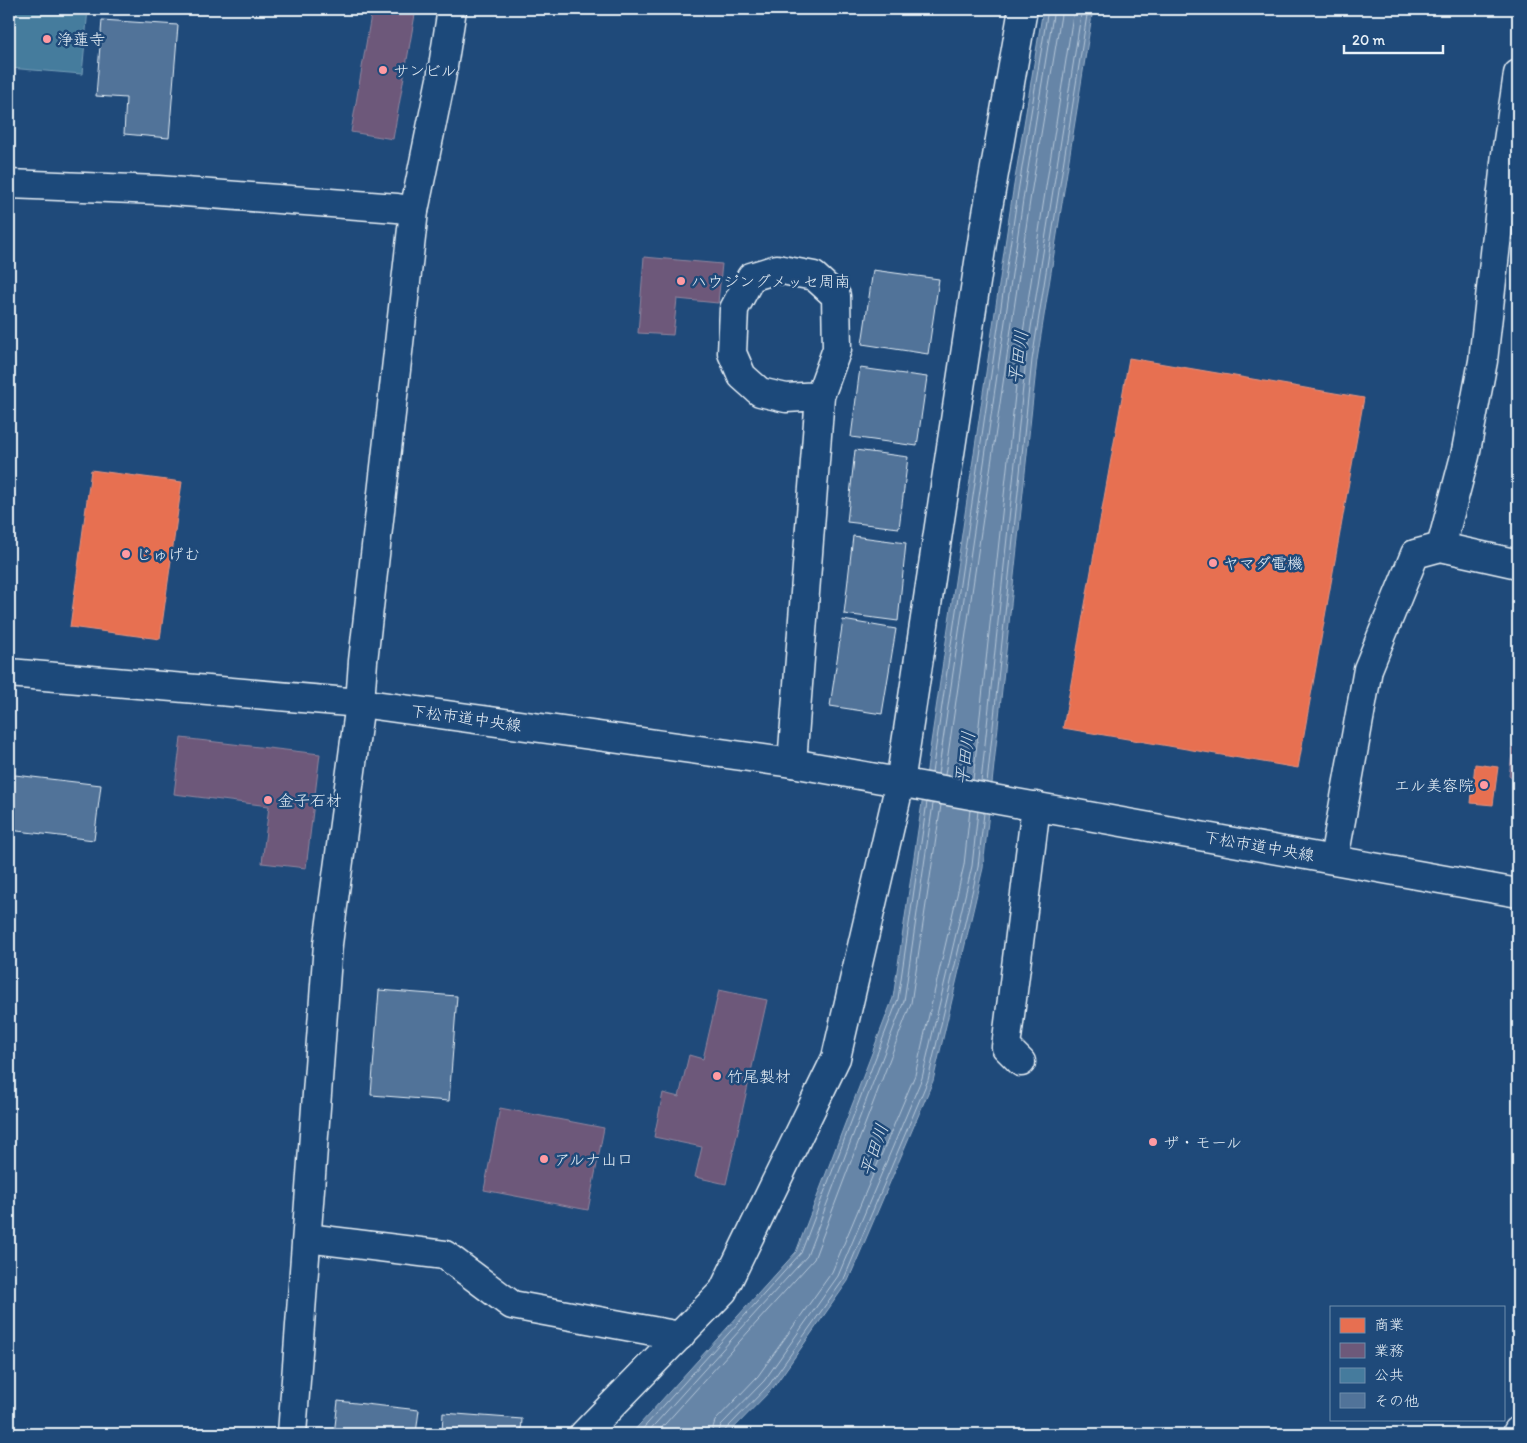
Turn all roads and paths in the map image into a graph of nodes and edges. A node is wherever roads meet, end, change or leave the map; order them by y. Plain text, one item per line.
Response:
1 (452, 9) edge
2 (1023, 9) edge
3 (1518, 74) edge
4 (9, 184) edge
5 (414, 211) junction
6 (820, 396) junction
7 (1441, 547) junction
8 (1518, 564) edge
9 (9, 673) edge
10 (360, 703) junction
11 (792, 762) junction
12 (910, 784) junction
13 (1036, 806) junction
14 (1334, 859) junction
15 (1518, 893) edge
16 (1020, 1062) dead end
17 (307, 1238) junction
18 (680, 1336) junction
19 (292, 1434) edge
20 (584, 1434) edge

1 - 5 street
2 - 12 street
3 - 7 street
4 - 5 street
5 - 10 street
6 - 6 street
6 - 11 street
7 - 8 street
7 - 14 street
9 - 10 street, 下松市道中央線
10 - 11 street, 下松市道中央線
10 - 17 street
11 - 12 street, 下松市道中央線
12 - 13 street, 下松市道中央線
12 - 18 street
13 - 14 street, 下松市道中央線
13 - 16 street
14 - 15 street, 下松市道中央線
17 - 18 street
17 - 19 street
18 - 20 street

